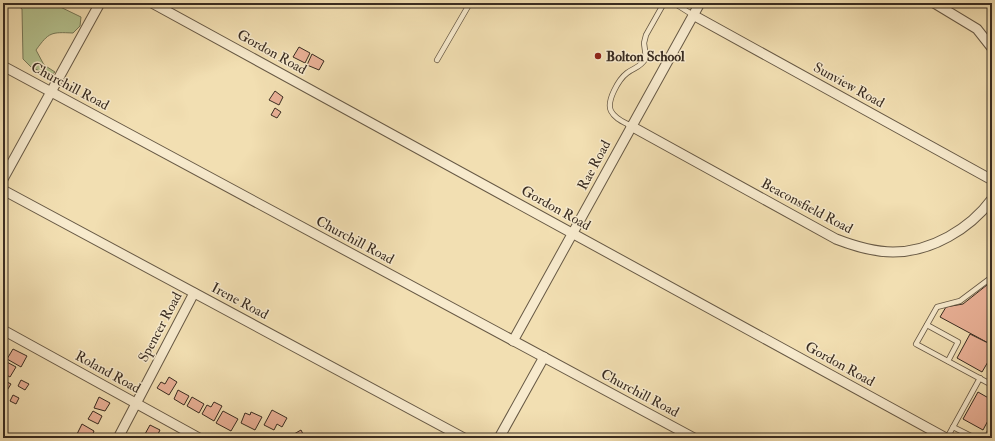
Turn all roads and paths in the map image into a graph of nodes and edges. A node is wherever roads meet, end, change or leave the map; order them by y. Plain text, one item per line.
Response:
1 (100, 3) edge
2 (152, 3) edge
3 (470, 3) edge
4 (664, 3) edge
5 (674, 3) edge
6 (700, 3) edge
7 (934, 3) edge
8 (693, 15) junction
9 (992, 48) edge
10 (437, 60) dead end
11 (3, 66) edge
12 (51, 92) junction
13 (631, 126) junction
14 (3, 179) edge
15 (992, 180) edge
16 (3, 190) edge
17 (992, 199) edge
18 (573, 234) junction
19 (992, 277) edge
20 (194, 292) junction
21 (927, 325) junction
22 (3, 330) edge
23 (513, 341) junction
24 (544, 357) junction
25 (948, 361) junction
26 (980, 378) junction
27 (991, 383) edge
28 (137, 404) junction
29 (954, 426) junction
30 (992, 428) edge
31 (118, 438) edge
32 (199, 438) edge
33 (464, 438) edge
34 (499, 438) edge
35 (694, 438) edge
36 (946, 438) edge
37 (975, 438) edge
38 (986, 438) edge

1 - 12 street
2 - 18 street, Gordon Road
3 - 10 lane
4 - 13 lane
5 - 8 lane
6 - 8 street, Rae Road
7 - 9 street
8 - 13 street, Rae Road
8 - 15 street, Sunview Road
11 - 12 street, Churchill Road
12 - 14 street
12 - 23 street, Churchill Road
13 - 17 street, Beaconsfield Road
13 - 18 street, Rae Road
16 - 20 street, Irene Road
18 - 23 street, Rae Road
18 - 36 street, Gordon Road
19 - 21 lane
20 - 28 street, Spencer Road
20 - 33 street, Irene Road
21 - 25 lane
21 - 25 lane
22 - 28 street, Roland Road
23 - 24 street, Churchill Road
24 - 34 street
24 - 35 street, Churchill Road
25 - 26 lane
26 - 27 lane
26 - 29 lane
28 - 31 street, Spencer Road
28 - 32 street, Roland Road
29 - 36 lane
29 - 37 lane
30 - 38 lane

